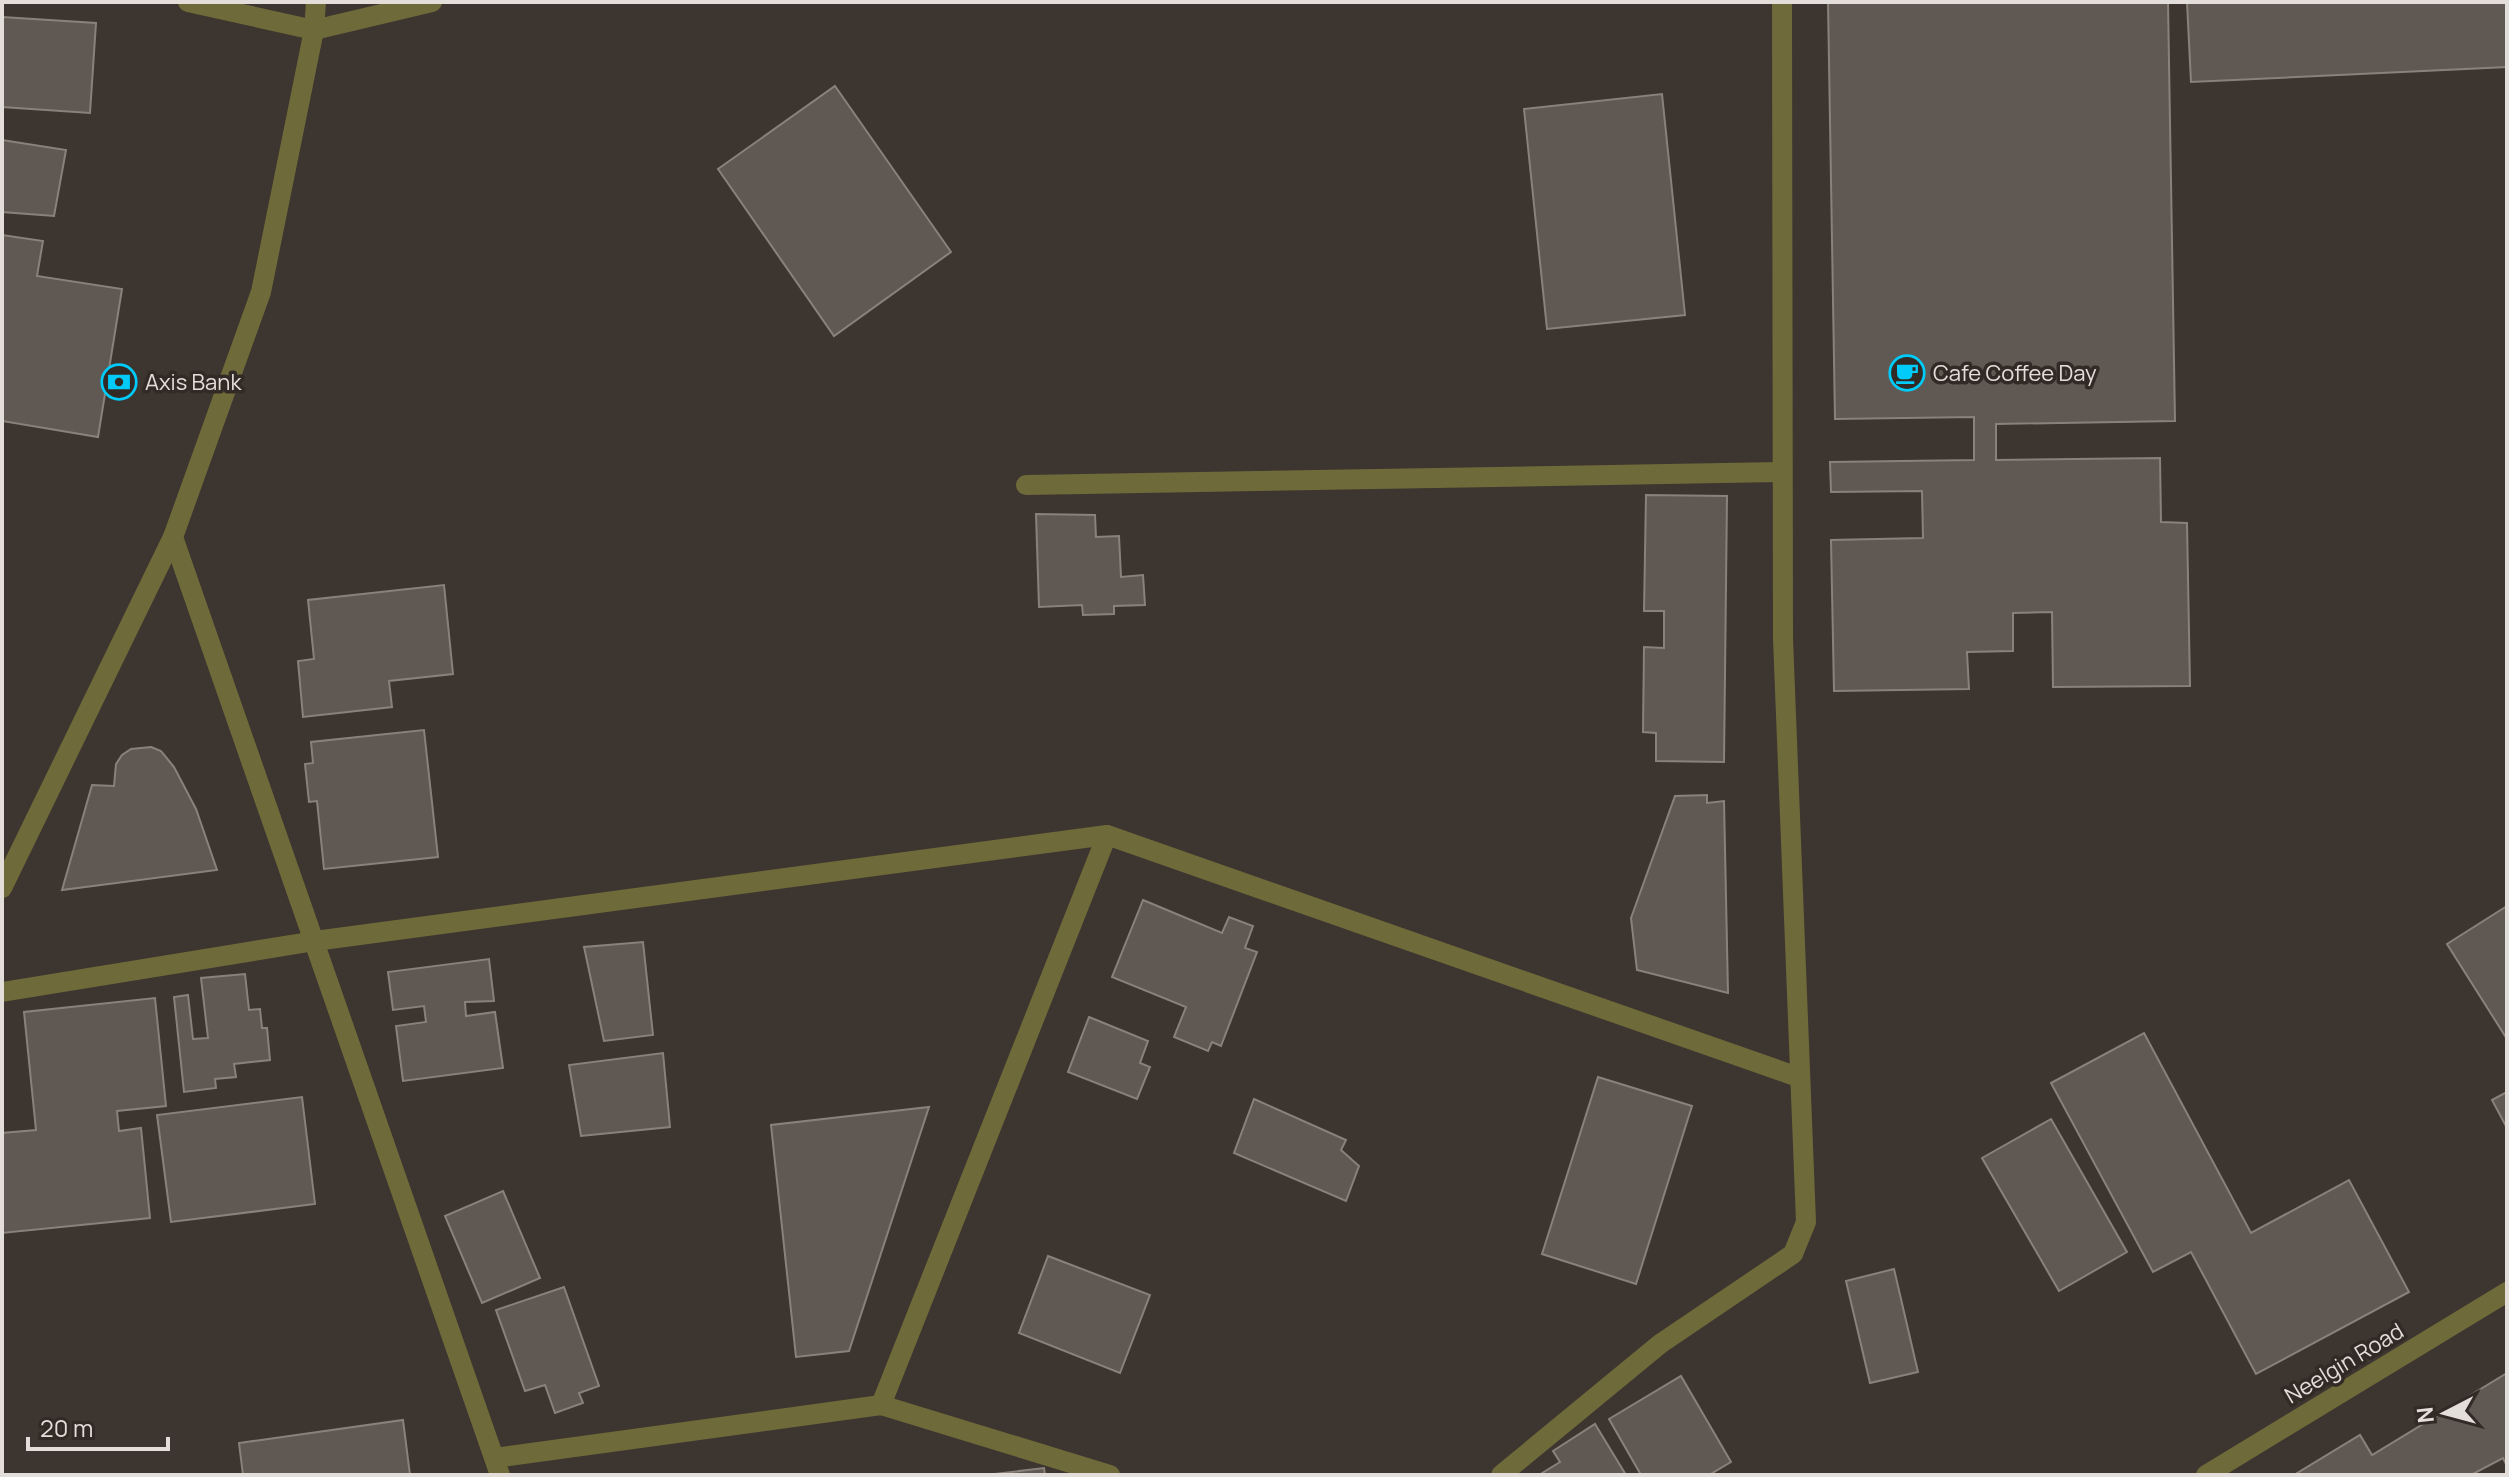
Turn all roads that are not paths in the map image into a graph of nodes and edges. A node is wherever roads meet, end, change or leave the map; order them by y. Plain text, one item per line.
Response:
1 (188, 2) edge
2 (316, 2) edge
3 (432, 2) edge
4 (1782, 2) edge
5 (314, 30) junction
6 (1782, 472) junction
7 (1026, 485) dead end
8 (173, 537) junction
9 (1107, 835) junction
10 (2, 888) edge
11 (315, 941) junction
12 (2, 992) edge
13 (1798, 1077) junction
14 (2507, 1292) edge
15 (881, 1405) junction
16 (497, 1466) edge
17 (1110, 1475) edge
18 (1501, 1475) edge
19 (2206, 1475) edge

1 - 5 street
2 - 5 street
3 - 5 street
4 - 6 street
5 - 8 street
6 - 7 street
6 - 13 street
8 - 10 street
8 - 11 street
9 - 11 street
9 - 13 street
9 - 15 street
11 - 12 street
11 - 16 street
13 - 18 street
14 - 19 street, Neelgin Road
15 - 16 street
15 - 17 street

